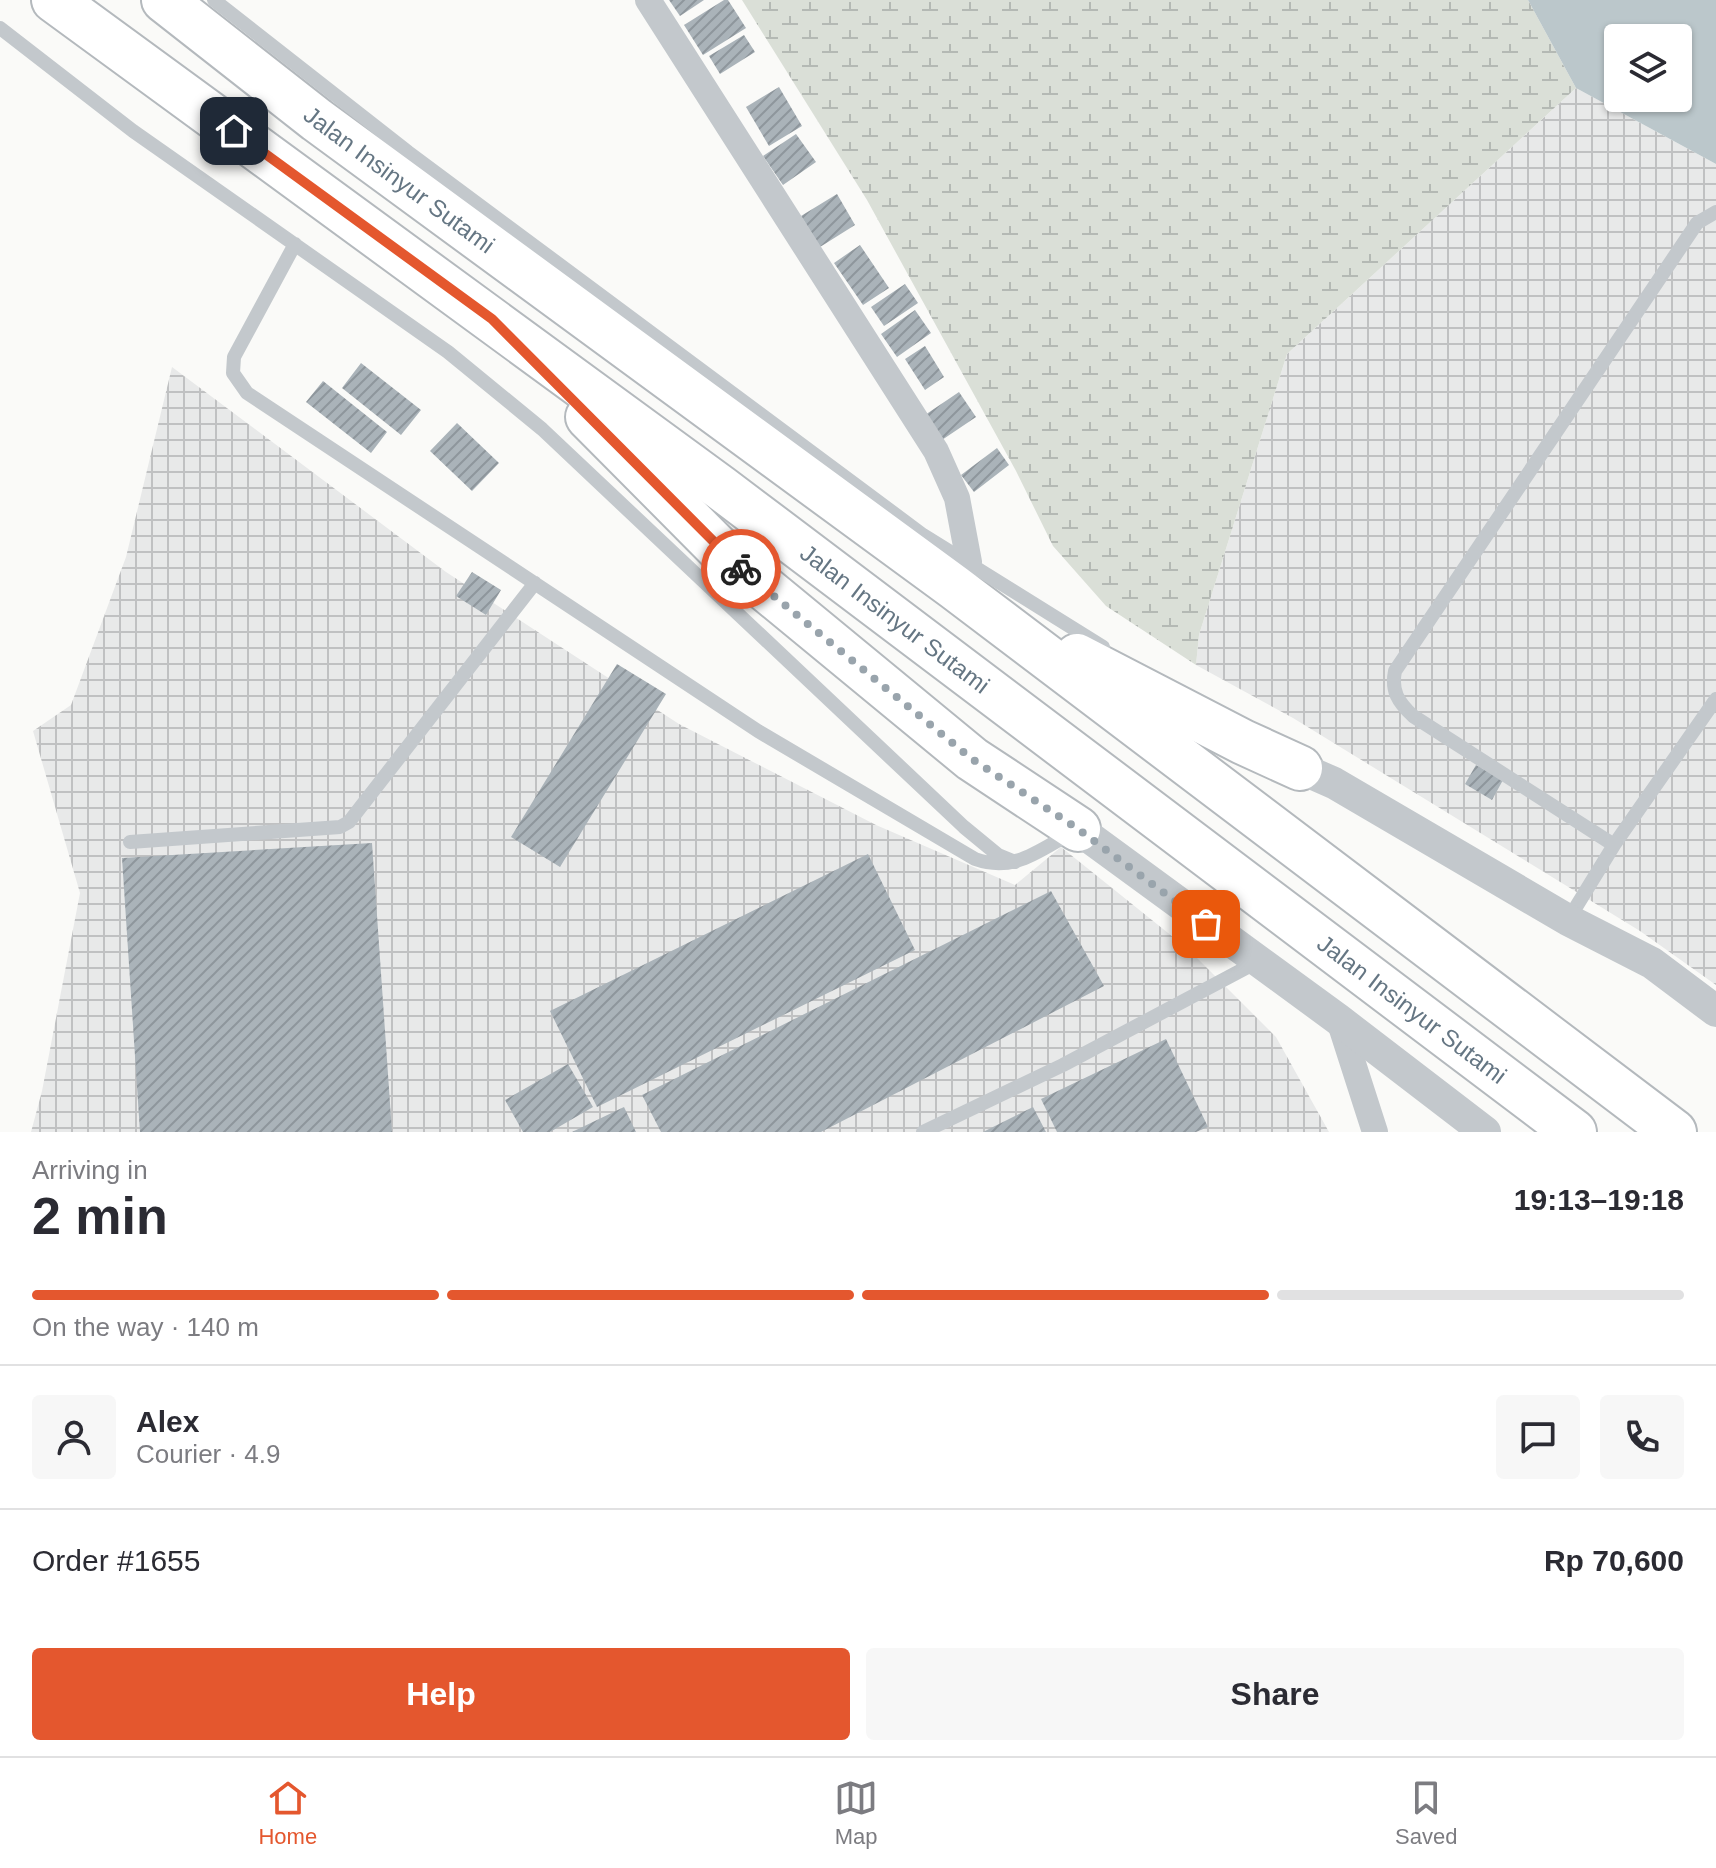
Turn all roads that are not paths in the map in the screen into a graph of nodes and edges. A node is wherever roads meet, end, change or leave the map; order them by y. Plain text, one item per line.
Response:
1 (54, 0) edge
2 (164, 0) edge
3 (214, 0) edge
4 (648, 0) edge
5 (0, 28) edge
6 (1716, 212) edge
7 (295, 244) junction
8 (492, 319) junction
9 (961, 574) junction
10 (535, 583) junction
11 (992, 615) junction
12 (1116, 655) dead end
13 (1167, 685) dead end
14 (1716, 699) edge
15 (1300, 768) junction
16 (1078, 829) junction
17 (130, 842) dead end
18 (1614, 845) junction
19 (1015, 862) junction
20 (1568, 920) junction
21 (1257, 962) junction
22 (1716, 1011) edge
23 (1339, 1020) junction
24 (923, 1132) edge
25 (1375, 1132) edge
26 (1485, 1132) edge
27 (1574, 1132) edge
28 (1674, 1132) edge

1 - 8 highway, Jalan Insinyur Sutami
2 - 9 highway, Jalan Insinyur Sutami
3 - 9 lane
4 - 9 street
5 - 7 lane
6 - 18 lane
7 - 10 lane
7 - 19 lane
8 - 16 highway
8 - 27 highway, Jalan Insinyur Sutami
9 - 11 highway, Jalan Insinyur Sutami
9 - 12 lane
10 - 17 lane
10 - 19 lane
11 - 15 highway
11 - 28 highway, Jalan Insinyur Sutami
13 - 15 lane
14 - 18 lane
15 - 20 street
16 - 19 lane
16 - 21 street
18 - 20 lane
20 - 22 street
21 - 23 street
21 - 24 lane
23 - 25 street
23 - 26 street

